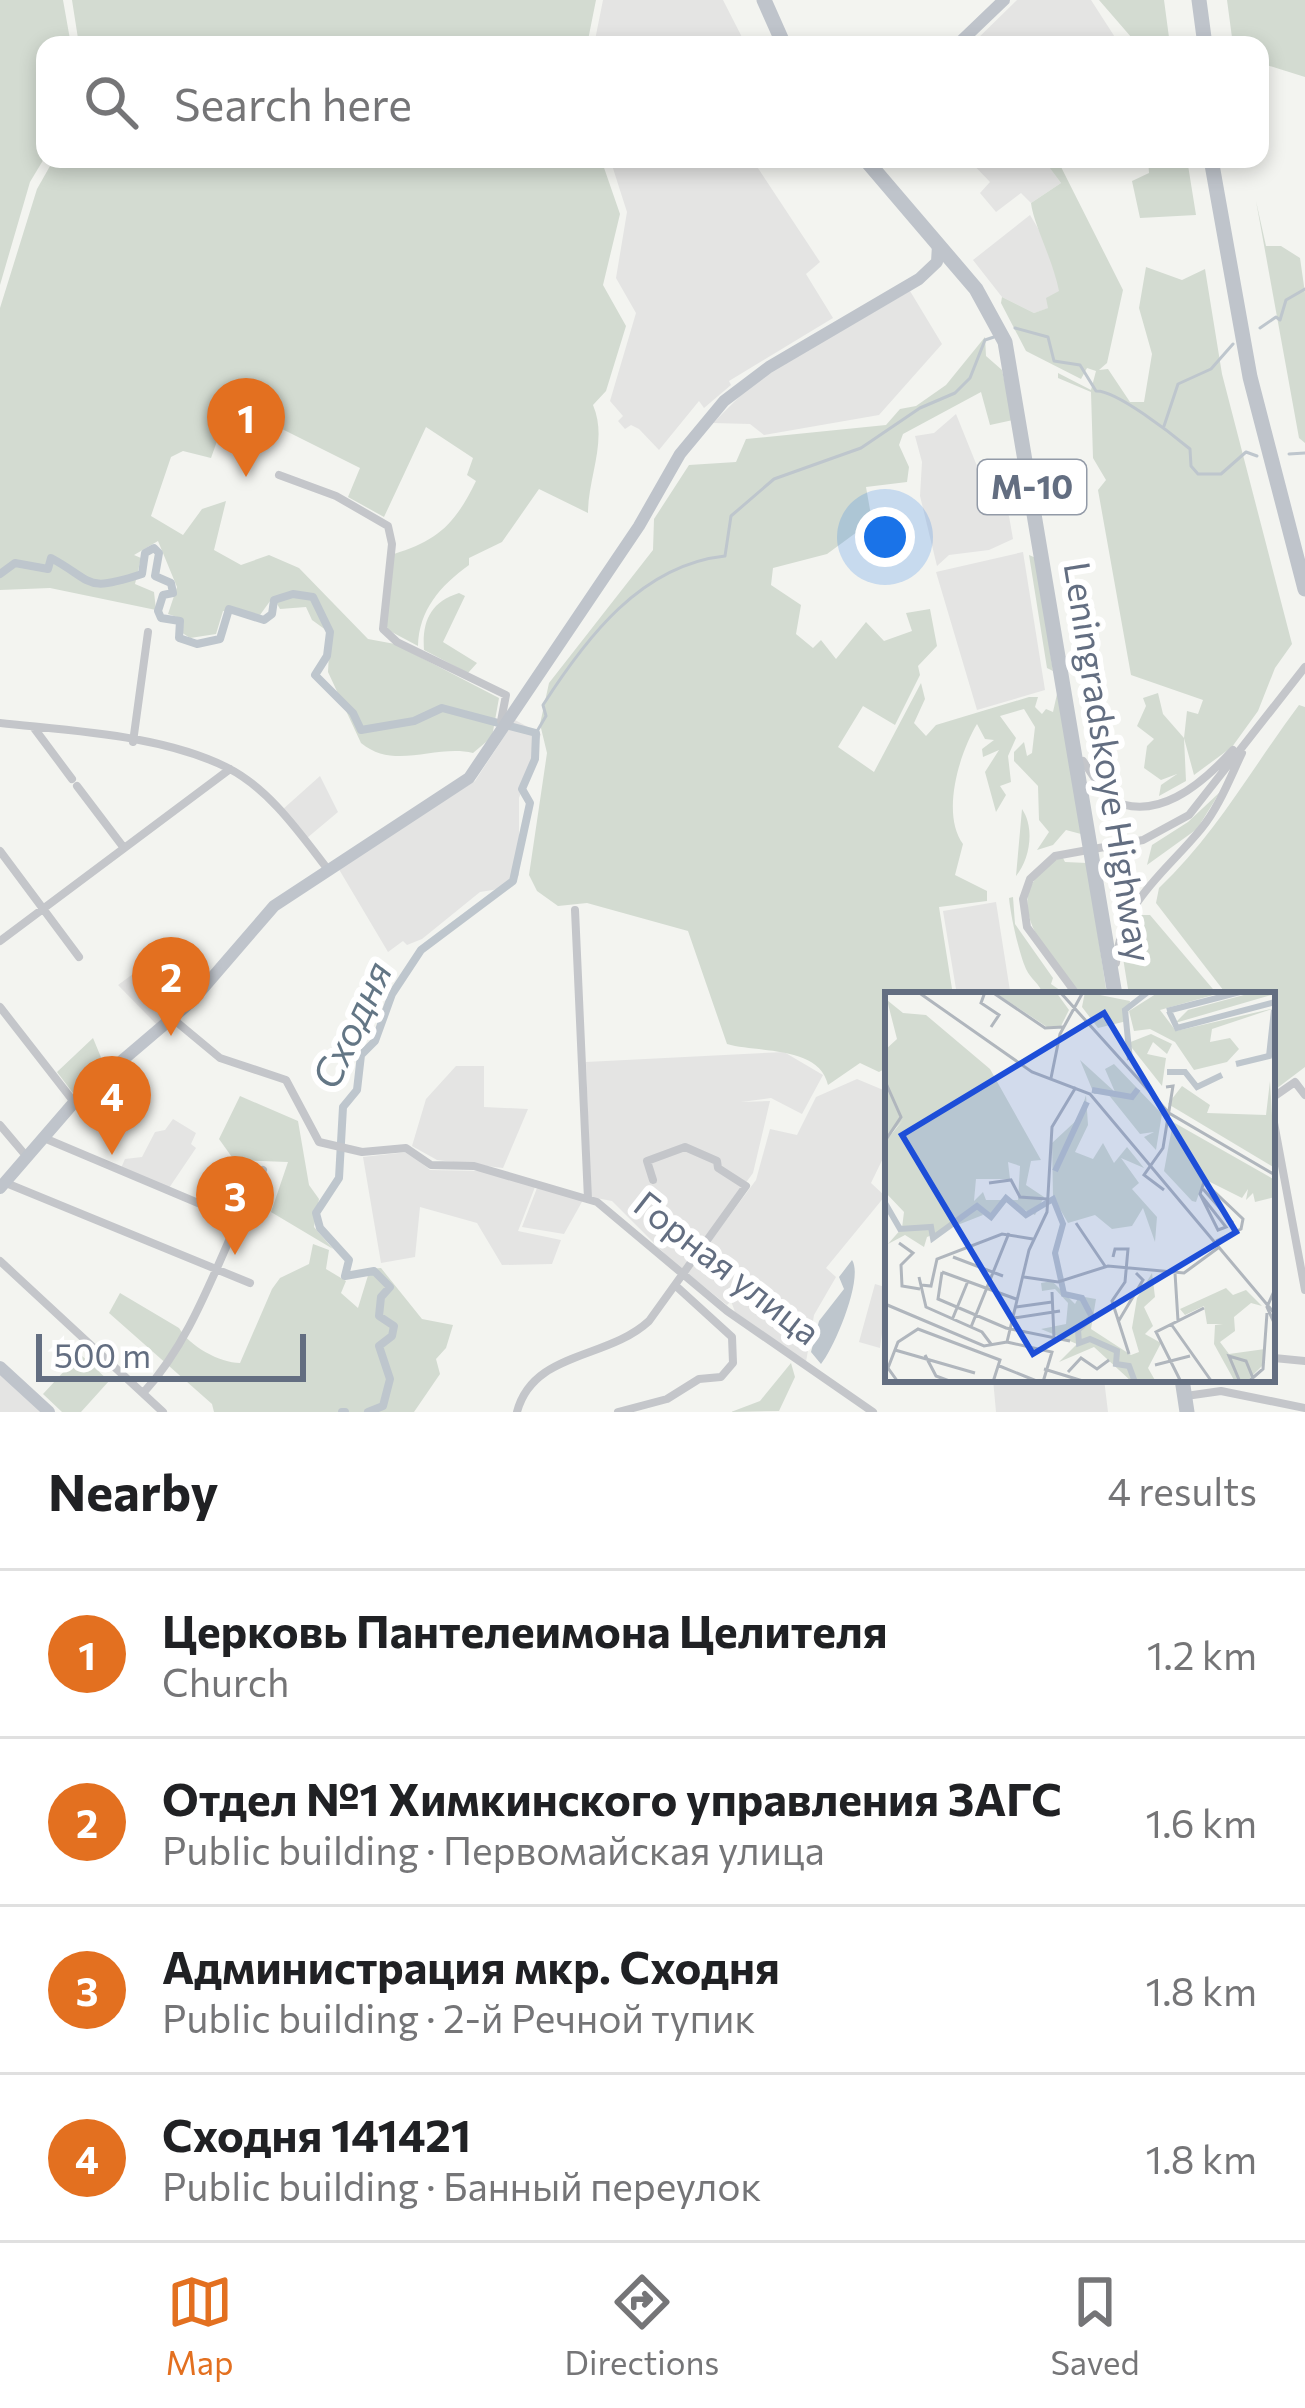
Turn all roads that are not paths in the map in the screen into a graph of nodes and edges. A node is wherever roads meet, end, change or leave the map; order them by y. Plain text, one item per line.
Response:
1 (768, 0) edge
2 (1004, 0) edge
3 (1189, 0) edge
4 (1199, 0) edge
5 (784, 36) edge
6 (966, 36) edge
7 (1194, 36) edge
8 (1204, 36) edge
9 (873, 168) edge
10 (883, 168) edge
11 (1213, 168) edge
12 (1224, 168) edge
13 (935, 238) junction
14 (929, 270) junction
15 (960, 270) junction
16 (279, 475) dead end
17 (1305, 554) edge
18 (1305, 589) edge
19 (148, 632) dead end
20 (1305, 664) edge
21 (5, 724) edge
22 (33, 727) junction
23 (502, 728) junction
24 (1255, 730) junction
25 (0, 734) edge
26 (133, 742) junction
27 (1236, 748) junction
28 (1083, 761) junction
29 (230, 769) junction
30 (1112, 845) junction
31 (124, 848) junction
32 (0, 850) edge
33 (326, 867) junction
34 (44, 908) junction
35 (575, 910) dead end
36 (0, 941) edge
37 (79, 957) dead end
38 (1116, 963) junction
39 (1073, 992) edge
40 (1116, 992) edge
41 (1116, 992) edge
42 (0, 1007) edge
43 (173, 1019) junction
44 (1275, 1096) edge
45 (1305, 1096) edge
46 (74, 1102) junction
47 (0, 1126) edge
48 (1275, 1128) edge
49 (44, 1138) junction
50 (28, 1158) junction
51 (263, 1171) dead end
52 (652, 1180) dead end
53 (2, 1185) edge
54 (588, 1199) junction
55 (236, 1219) junction
56 (0, 1261) edge
57 (213, 1270) junction
58 (682, 1274) junction
59 (250, 1283) dead end
60 (676, 1286) junction
61 (1305, 1290) edge
62 (1275, 1358) edge
63 (1305, 1360) edge
64 (0, 1367) edge
65 (144, 1393) junction
66 (1182, 1396) edge
67 (1305, 1408) edge
68 (156, 1410) edge
69 (50, 1412) edge
70 (517, 1412) edge
71 (618, 1412) edge
72 (874, 1412) edge

1 - 5 highway
2 - 6 main road
3 - 7 highway
4 - 8 highway
9 - 13 highway, Leningradskoye Highway / М-10
10 - 28 highway, Leningradskoye Highway / М-10
11 - 18 highway
12 - 17 highway
13 - 14 main road
13 - 15 highway, Leningradskoye Highway / М-10
14 - 15 main road
14 - 23 main road
15 - 40 highway, Leningradskoye Highway / М-10
16 - 23 street
19 - 26 street
20 - 24 street
20 - 27 street
21 - 22 street
21 - 25 street
22 - 26 street
22 - 31 street
23 - 33 main road
24 - 30 street
24 - 38 street
26 - 29 street
27 - 28 street
27 - 30 street
28 - 38 highway, Leningradskoye Highway / М-10
29 - 31 street
29 - 33 street
30 - 39 street
31 - 34 street
32 - 34 street
33 - 43 main road
34 - 36 street
34 - 37 street
35 - 54 street
38 - 41 highway, Leningradskoye Highway / М-10
42 - 46 street
43 - 46 main road
43 - 54 street, Горная улица
44 - 45 street
46 - 49 main road
47 - 50 street
48 - 61 street
49 - 50 main road
49 - 55 street
50 - 53 main road
51 - 55 street
52 - 58 street
53 - 57 street
54 - 58 street, Горная улица
55 - 57 street
56 - 65 street
57 - 59 street
57 - 65 street
58 - 60 street
58 - 72 street, Горная улица
60 - 70 street
60 - 71 street
62 - 63 street
64 - 69 main road
65 - 68 street
66 - 67 street

